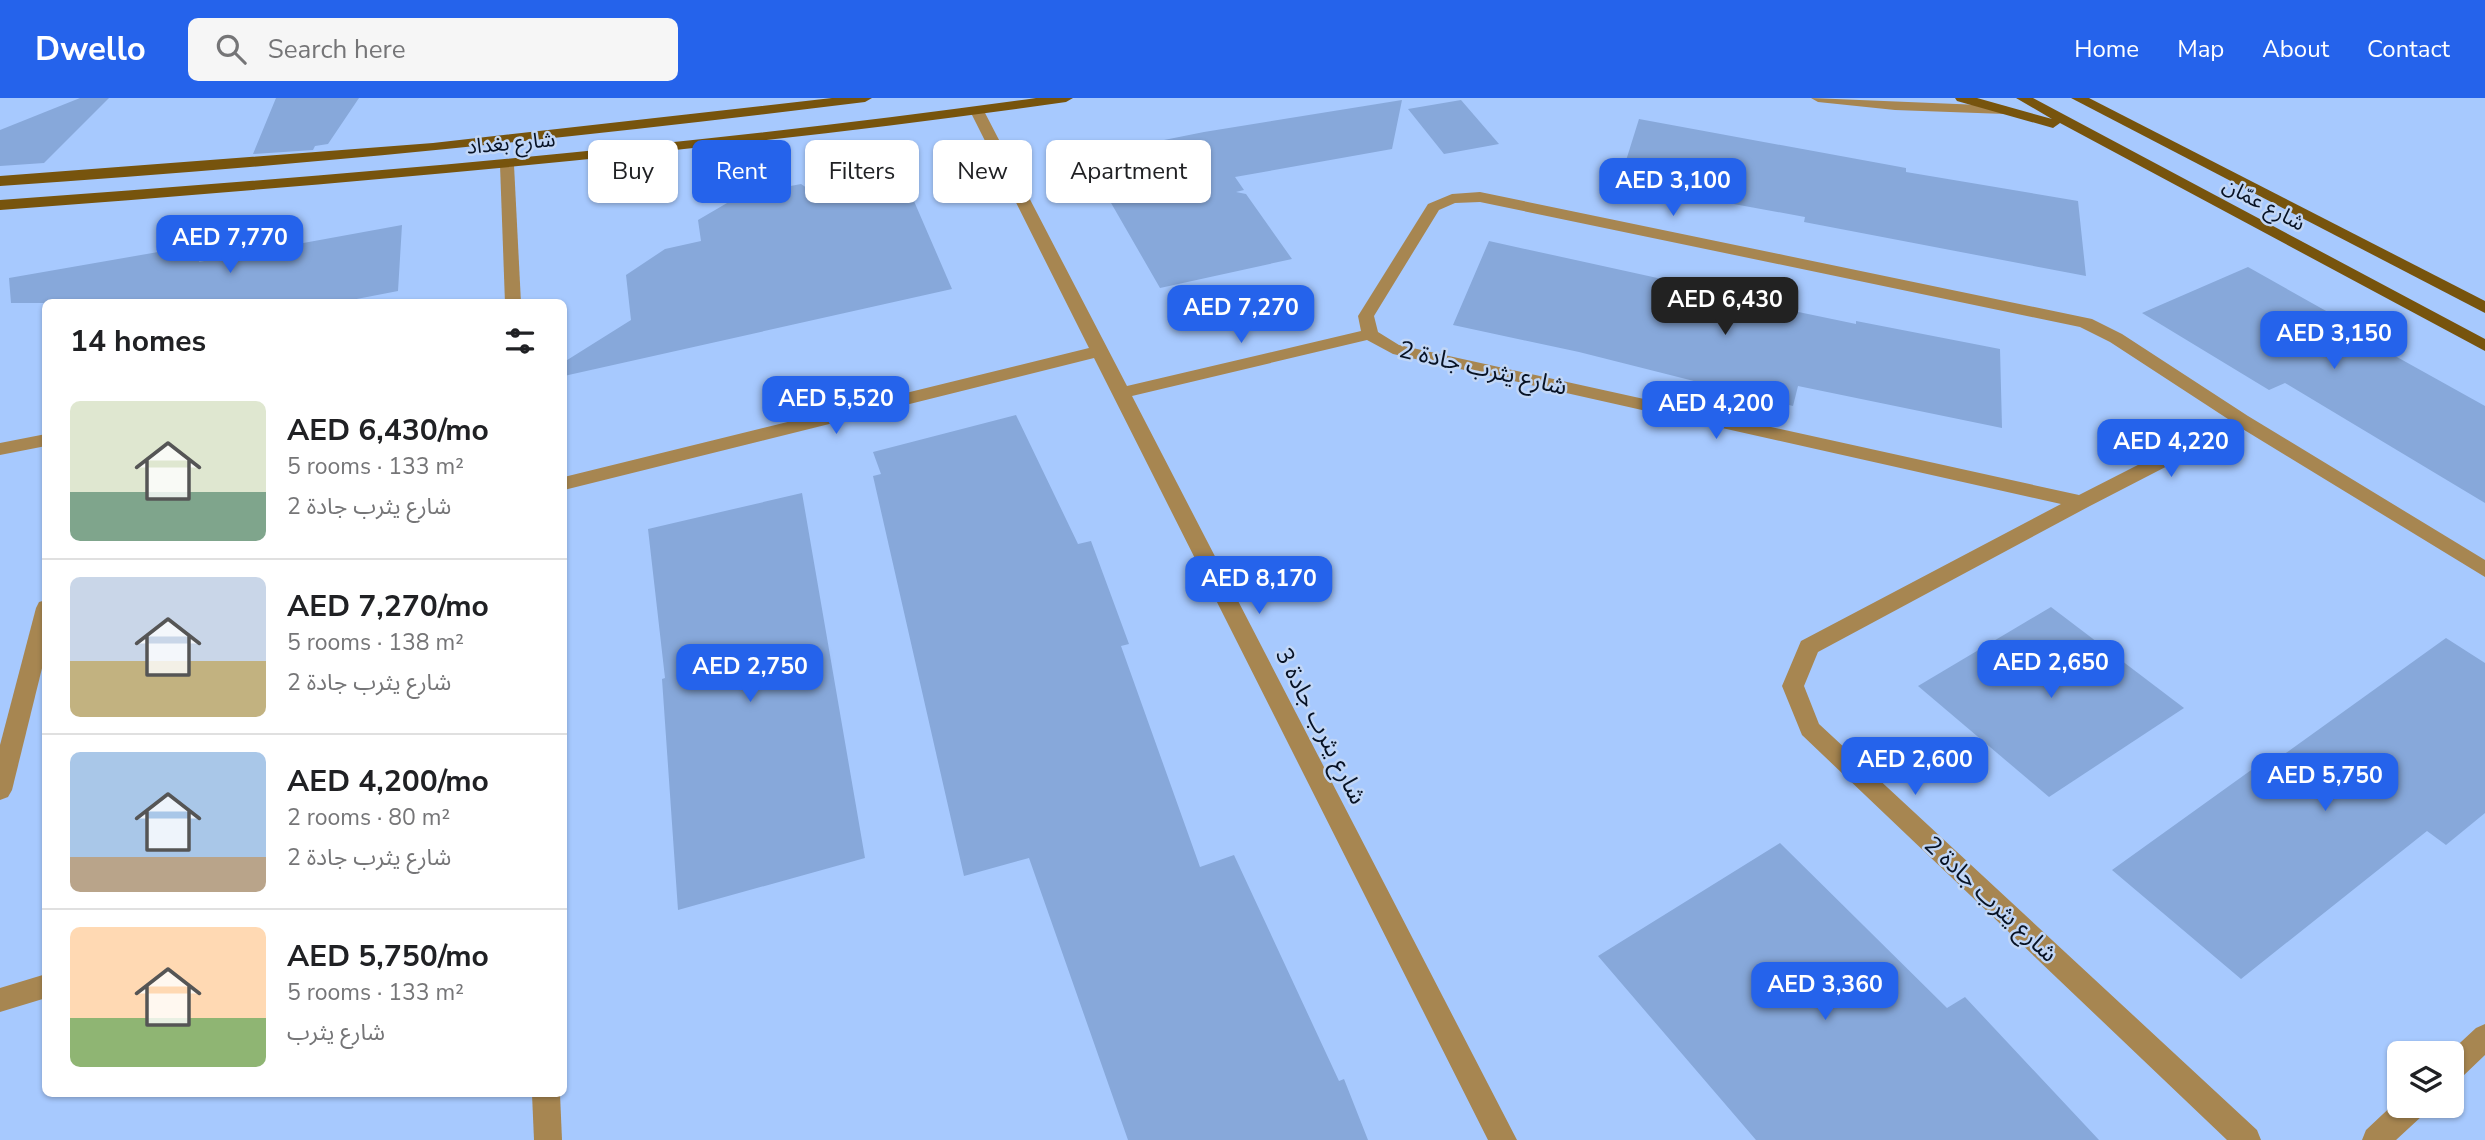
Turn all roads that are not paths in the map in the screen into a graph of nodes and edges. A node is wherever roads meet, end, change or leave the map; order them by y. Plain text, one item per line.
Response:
1 (865, 98) edge
2 (1066, 98) edge
3 (1818, 98) edge
4 (1962, 98) edge
5 (2023, 98) edge
6 (2078, 98) edge
7 (2093, 103) edge
8 (2005, 110) junction
9 (977, 111) junction
10 (2088, 134) junction
11 (507, 165) junction
12 (0, 181) edge
13 (0, 205) edge
14 (513, 299) edge
15 (2485, 308) edge
16 (1370, 334) junction
17 (2485, 346) edge
18 (1099, 351) junction
19 (1121, 393) junction
20 (2242, 420) junction
21 (42, 441) edge
22 (0, 449) edge
23 (567, 483) edge
24 (2081, 502) junction
25 (2485, 570) edge
26 (42, 624) edge
27 (0, 790) edge
28 (42, 987) edge
29 (0, 1000) edge
30 (2485, 1037) edge
31 (2464, 1057) edge
32 (546, 1097) edge
33 (2399, 1118) edge
34 (548, 1140) edge
35 (1503, 1140) edge
36 (2247, 1140) edge
37 (2376, 1140) edge

1 - 12 main road, شارع بغداد
2 - 9 main road, شارع بغداد
3 - 8 street
4 - 8 main road
5 - 10 main road, شارع عمّان
6 - 7 main road, شارع عمّان
7 - 15 main road, شارع عمّان
8 - 10 main road
9 - 11 main road, شارع بغداد
9 - 18 street, شارع يثرب جادة 3
10 - 17 main road, شارع عمّان
11 - 13 main road, شارع بغداد
11 - 14 street
16 - 19 street
16 - 20 street, شارع يثرب جادة 2
16 - 24 street, شارع يثرب جادة 2
18 - 19 street, شارع يثرب جادة 3
18 - 23 street
19 - 35 street, شارع يثرب جادة 3
20 - 24 street, شارع يثرب جادة 2
20 - 25 street, شارع يثرب جادة 2
21 - 22 street
24 - 36 street, شارع يثرب جادة 2
26 - 27 street
28 - 29 street
30 - 31 street
32 - 34 street
33 - 37 street

